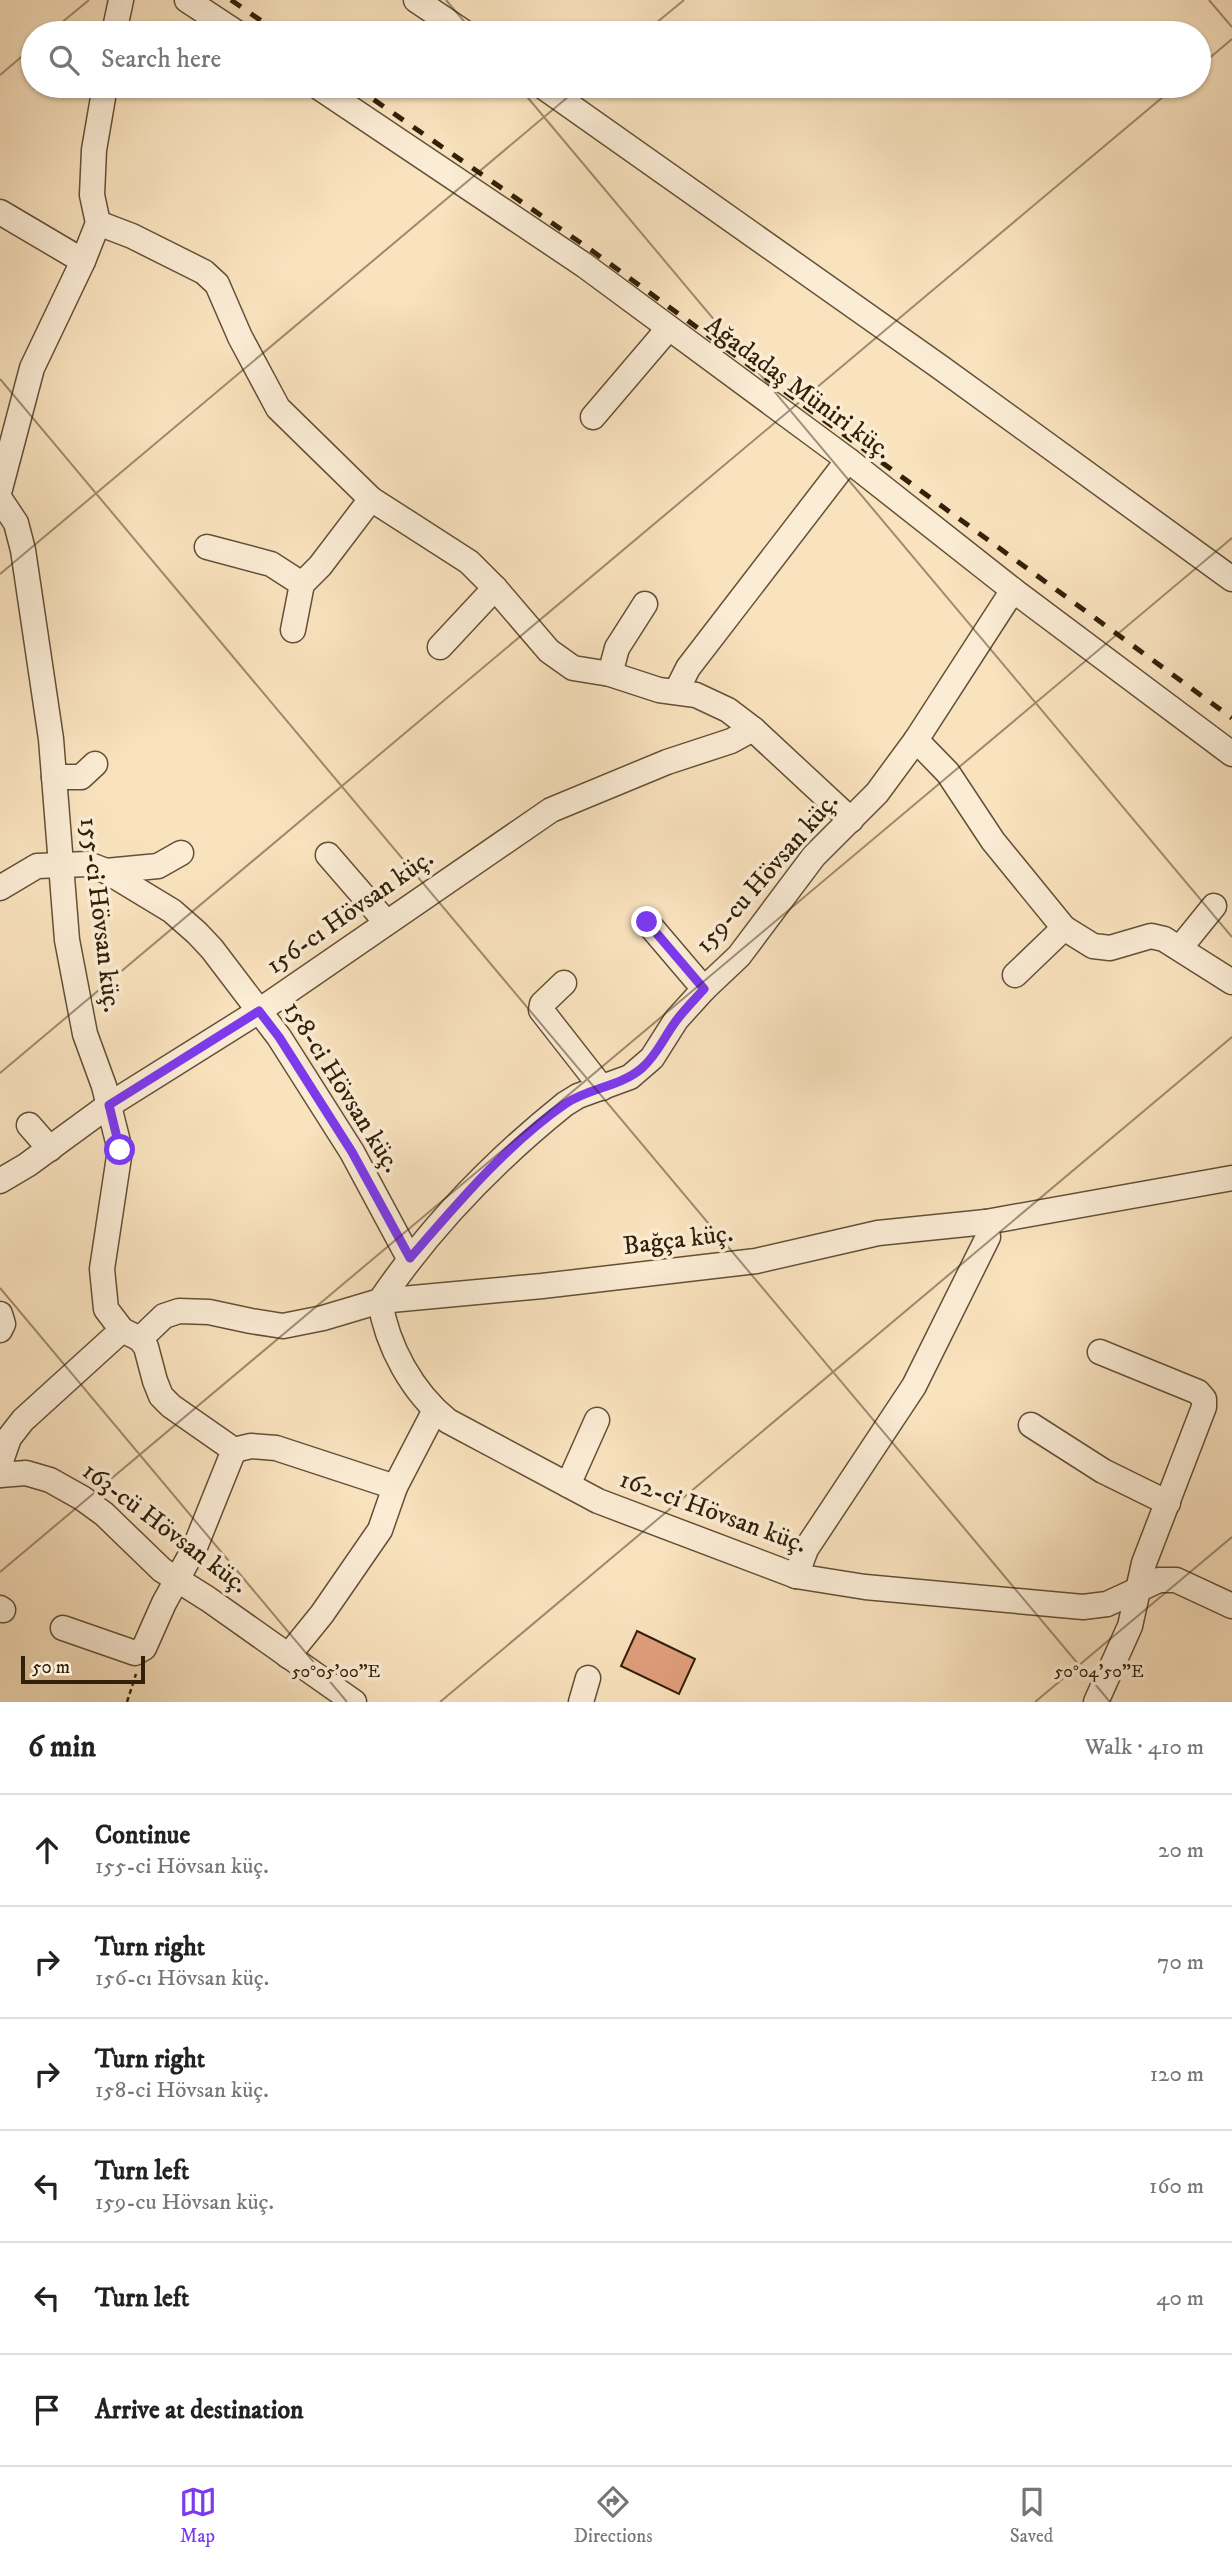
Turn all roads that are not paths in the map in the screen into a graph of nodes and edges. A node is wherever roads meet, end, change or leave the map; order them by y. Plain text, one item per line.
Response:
1 (121, 0) edge
2 (187, 0) edge
3 (416, 0) edge
4 (117, 21) edge
5 (219, 21) edge
6 (447, 21) edge
7 (103, 98) edge
8 (335, 98) edge
9 (559, 98) edge
10 (0, 212) edge
11 (98, 223) junction
12 (83, 261) junction
13 (668, 329) junction
14 (593, 417) dead end
15 (848, 460) junction
16 (1, 477) edge
17 (0, 499) edge
18 (372, 499) junction
19 (207, 547) dead end
20 (1232, 579) edge
21 (302, 584) junction
22 (495, 588) junction
23 (1013, 590) junction
24 (645, 604) dead end
25 (293, 630) dead end
26 (440, 647) dead end
27 (610, 674) junction
28 (676, 692) junction
29 (753, 729) junction
30 (916, 740) junction
31 (1232, 754) edge
32 (95, 764) dead end
33 (54, 776) junction
34 (851, 820) junction
35 (181, 853) dead end
36 (328, 855) dead end
37 (61, 864) junction
38 (106, 871) junction
39 (0, 887) edge
40 (1214, 906) dead end
41 (386, 922) junction
42 (647, 922) dead end
43 (1064, 928) junction
44 (1180, 948) junction
45 (1016, 975) dead end
46 (1232, 982) edge
47 (564, 983) dead end
48 (704, 989) junction
49 (259, 1011) junction
50 (601, 1088) junction
51 (109, 1105) junction
52 (29, 1125) dead end
53 (50, 1149) junction
54 (1232, 1178) edge
55 (0, 1181) edge
56 (986, 1222) junction
57 (410, 1258) junction
58 (380, 1301) junction
59 (0, 1314) edge
60 (0, 1330) edge
61 (131, 1335) junction
62 (1100, 1352) dead end
63 (435, 1410) junction
64 (597, 1420) dead end
65 (1031, 1424) dead end
66 (4, 1433) edge
67 (233, 1450) junction
68 (0, 1475) edge
69 (568, 1485) junction
70 (395, 1486) junction
71 (1168, 1503) junction
72 (796, 1576) junction
73 (177, 1580) junction
74 (1137, 1590) junction
75 (1232, 1606) edge
76 (63, 1628) dead end
77 (288, 1656) junction
78 (354, 1702) edge
79 (1096, 1702) edge

1 - 4 street
2 - 5 street
3 - 6 street
7 - 11 street
8 - 13 street, Ağadadaş Müniri küç.
9 - 20 street
10 - 12 street
11 - 12 street
11 - 18 street
12 - 16 street
13 - 14 street
13 - 15 street, Ağadadaş Müniri küç.
15 - 23 street, Ağadadaş Müniri küç.
15 - 28 street
17 - 33 street, 155-ci Hövsan küç.
18 - 21 street
18 - 22 street
19 - 21 street
21 - 25 street
22 - 26 street
22 - 27 street
23 - 30 street, 159-cu Hövsan küç.
23 - 31 street, Ağadadaş Müniri küç.
24 - 27 street
27 - 28 street
28 - 29 street
29 - 34 street
29 - 41 street, 156-cı Hövsan küç.
30 - 34 street, 159-cu Hövsan küç.
30 - 43 street
32 - 33 street
33 - 37 street, 155-ci Hövsan küç.
34 - 48 street, 159-cu Hövsan küç.
35 - 38 street
36 - 41 street
37 - 38 street, 158-ci Hövsan küç.
37 - 39 street, 158-ci Hövsan küç.
37 - 51 street, 155-ci Hövsan küç.
38 - 49 street, 158-ci Hövsan küç.
40 - 44 street
41 - 49 street, 156-cı Hövsan küç.
42 - 48 street
43 - 44 street
43 - 45 street
44 - 46 street
47 - 50 street
48 - 50 street, 159-cu Hövsan küç.
49 - 51 street, 156-cı Hövsan küç.
49 - 57 street, 158-ci Hövsan küç.
50 - 57 street, 159-cu Hövsan küç.
51 - 53 street, 156-cı Hövsan küç.
51 - 61 street, 155-ci Hövsan küç.
52 - 53 street
53 - 55 street, 156-cı Hövsan küç.
54 - 56 street, Bağça küç.
56 - 58 street, Bağça küç.
56 - 72 street
57 - 58 street, 159-cu Hövsan küç.
58 - 61 street, Bağça küç.
58 - 63 street, 162-ci Hövsan küç.
59 - 60 street
61 - 66 street, Bağça küç.
61 - 67 street, 155-ci Hövsan küç.
62 - 71 street
63 - 69 street, 162-ci Hövsan küç.
63 - 70 street
64 - 69 street
65 - 71 street
66 - 68 street
67 - 70 street
67 - 73 street
68 - 73 street, 163-cü Hövsan küç.
69 - 72 street, 162-ci Hövsan küç.
70 - 77 street
71 - 74 street
72 - 74 street, 162-ci Hövsan küç.
73 - 76 street
73 - 77 street, 163-cü Hövsan küç.
74 - 75 street, 162-ci Hövsan küç.
74 - 79 street
77 - 78 street, 163-cü Hövsan küç.

